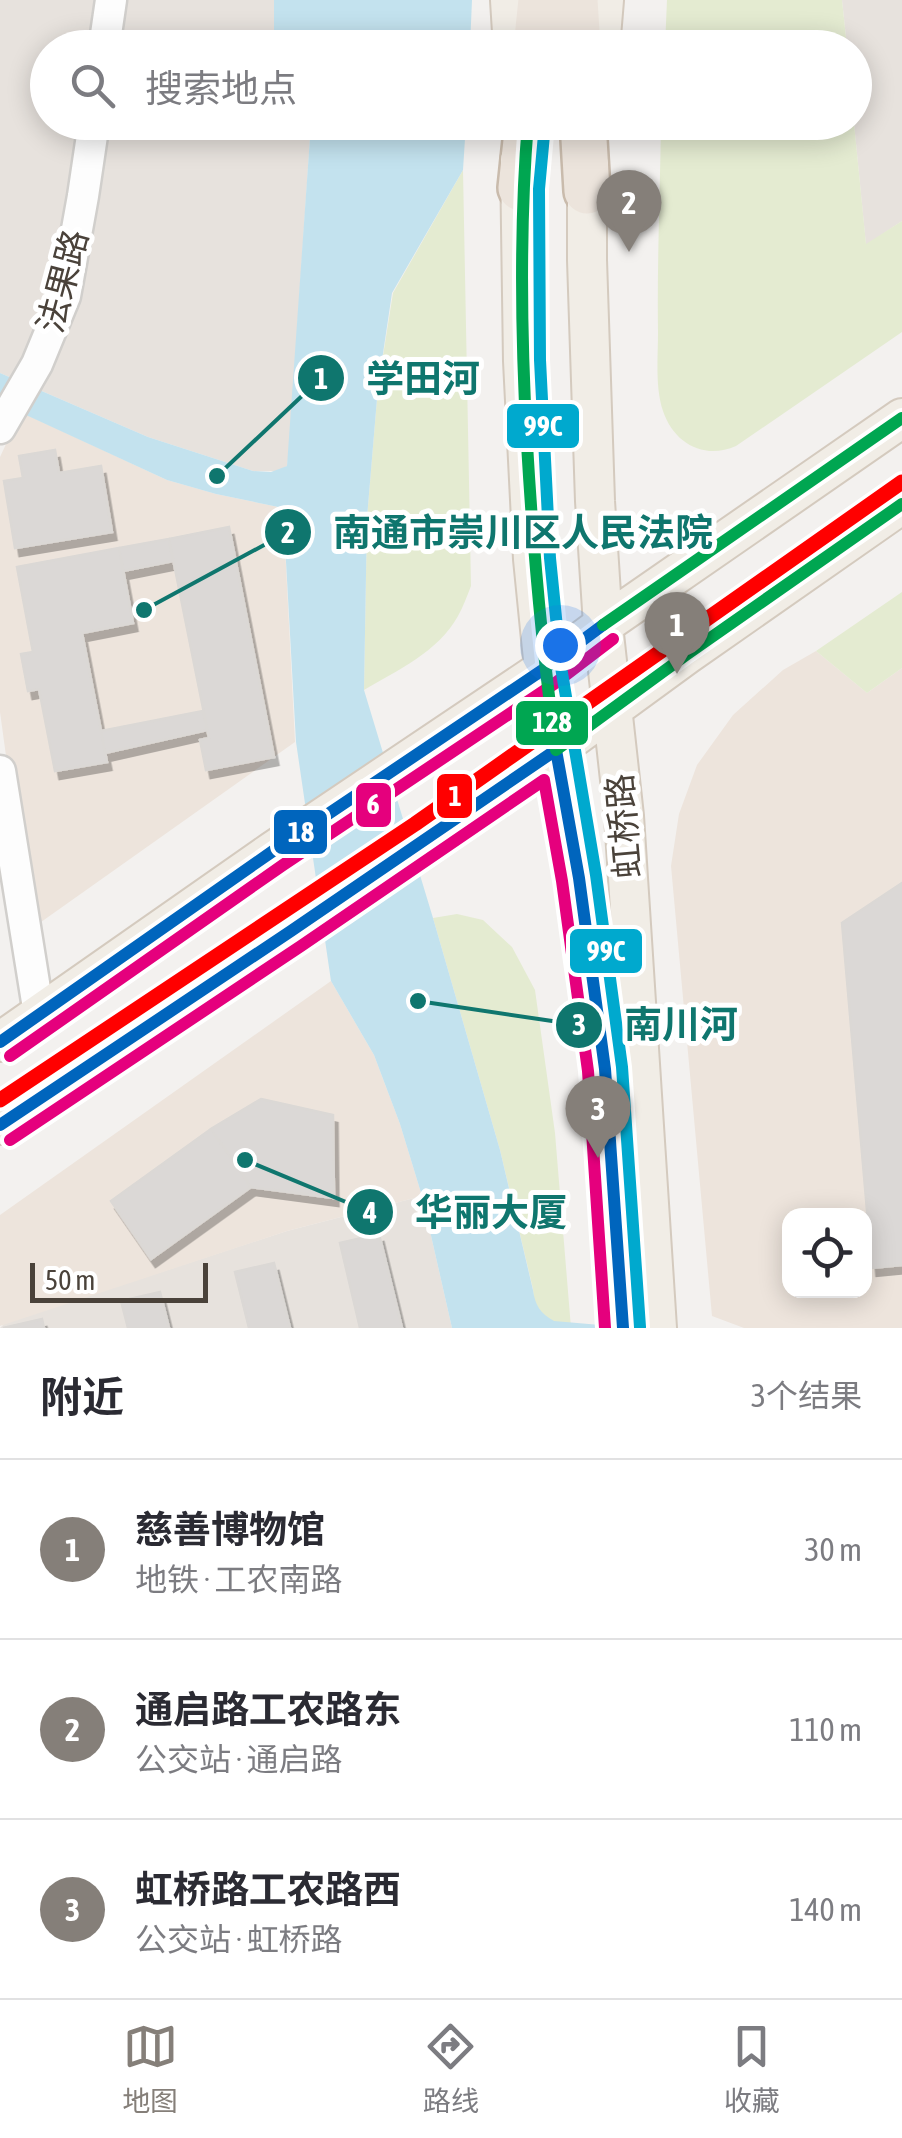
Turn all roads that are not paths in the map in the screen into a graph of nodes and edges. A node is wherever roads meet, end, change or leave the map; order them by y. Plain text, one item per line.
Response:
1 (111, 0) edge
2 (510, 0) edge
3 (541, 0) edge
4 (575, 0) edge
5 (604, 0) edge
6 (107, 30) edge
7 (512, 30) edge
8 (538, 30) edge
9 (577, 30) edge
10 (602, 30) edge
11 (91, 140) edge
12 (519, 140) edge
13 (526, 140) edge
14 (584, 140) edge
15 (591, 140) edge
16 (522, 188) junction
17 (587, 191) junction
18 (902, 418) edge
19 (0, 428) edge
20 (902, 504) edge
21 (603, 624) junction
22 (544, 670) junction
23 (612, 709) junction
24 (556, 750) junction
25 (0, 771) edge
26 (39, 1014) junction
27 (0, 1042) edge
28 (0, 1125) edge
29 (639, 1322) edge

1 - 6 street
2 - 7 main road
3 - 8 highway
4 - 9 highway
5 - 10 main road
11 - 19 street, 法果路
12 - 16 main road, 虹桥路
13 - 16 highway
14 - 17 highway
15 - 17 main road, 虹桥路
16 - 22 main road, 虹桥路
17 - 21 main road, 虹桥路
18 - 21 main road
20 - 23 main road
21 - 22 main road
21 - 23 main road, 虹桥路
22 - 24 main road, 虹桥路
22 - 26 main road
23 - 24 main road
23 - 29 main road, 虹桥路
24 - 28 main road
24 - 29 main road, 虹桥路
25 - 26 street
26 - 27 main road

